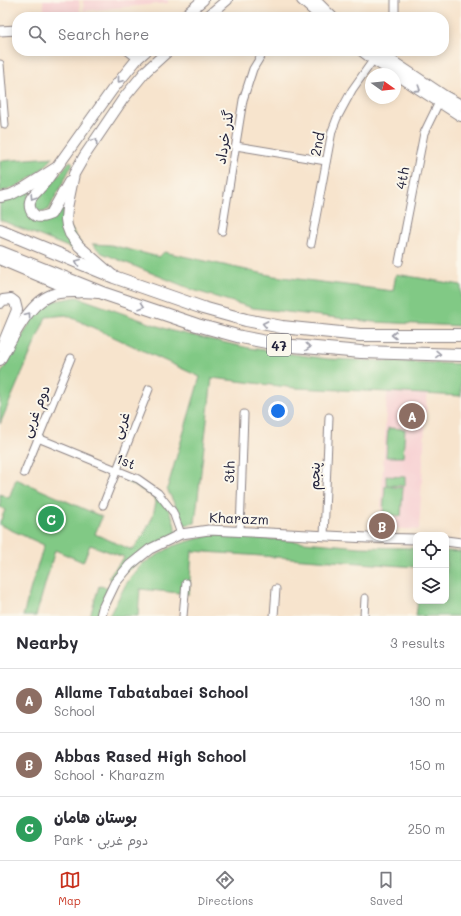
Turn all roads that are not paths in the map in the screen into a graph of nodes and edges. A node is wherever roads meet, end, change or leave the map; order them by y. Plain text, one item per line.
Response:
1 (203, 0) edge
2 (227, 0) edge
3 (302, 0) edge
4 (315, 0) edge
5 (395, 0) edge
6 (189, 12) edge
7 (213, 12) edge
8 (315, 12) edge
9 (327, 12) edge
10 (395, 12) edge
11 (12, 30) edge
12 (0, 31) edge
13 (141, 56) edge
14 (162, 56) edge
15 (261, 56) edge
16 (376, 56) edge
17 (380, 56) edge
18 (0, 64) edge
19 (441, 99) junction
20 (461, 105) edge
21 (461, 116) edge
22 (5, 125) dead end
23 (236, 146) junction
24 (326, 162) junction
25 (57, 167) junction
26 (74, 174) junction
27 (0, 197) edge
28 (0, 230) edge
29 (222, 231) dead end
30 (311, 244) dead end
31 (0, 252) edge
32 (0, 259) edge
33 (400, 262) dead end
34 (114, 277) junction
35 (78, 292) junction
36 (105, 294) junction
37 (0, 303) edge
38 (461, 335) edge
39 (0, 352) edge
40 (461, 355) edge
41 (70, 358) dead end
42 (0, 360) edge
43 (149, 389) dead end
44 (244, 414) dead end
45 (329, 417) dead end
46 (38, 438) junction
47 (116, 470) junction
48 (24, 473) dead end
49 (103, 505) dead end
50 (240, 532) junction
51 (182, 534) junction
52 (324, 536) junction
53 (413, 539) edge
54 (449, 542) edge
55 (461, 543) edge
56 (186, 583) dead end
57 (276, 589) dead end
58 (365, 598) dead end
59 (101, 616) edge
60 (183, 616) edge
61 (274, 616) edge
62 (364, 616) edge

1 - 6 main road
2 - 7 main road
3 - 8 main road
4 - 9 main road
5 - 10 street
11 - 12 street
13 -> 25 main road
26 -> 14 main road
15 - 23 street, گذر خرداد
16 - 24 street, 2nd
17 - 19 main road
18 - 22 street
19 - 20 main road
19 - 21 main road
19 - 33 street, 4th
23 - 24 street
23 - 29 street, گذر خرداد
24 - 30 street, 2nd
25 -> 26 main road
25 - 27 main road
26 - 34 main road
34 -> 28 highway, 47
31 - 36 highway, 47
32 - 35 main road
38 -> 34 highway, 47
35 - 36 main road
42 -> 35 main road
36 -> 40 highway, 47
37 - 39 main road
41 - 46 street, دوم غربی
43 - 47 street, غربی
44 - 50 street, 3th
45 - 52 street, پنجم
46 - 47 street, 1st
46 - 48 street, دوم غربی
47 - 49 street, غربی
47 - 51 street, 1st
50 - 51 street, Kharazm
50 - 52 street, Kharazm
51 - 59 street, Kharazm
52 - 53 street, Kharazm
54 - 55 street
56 - 60 street
57 - 61 street
58 - 62 street

